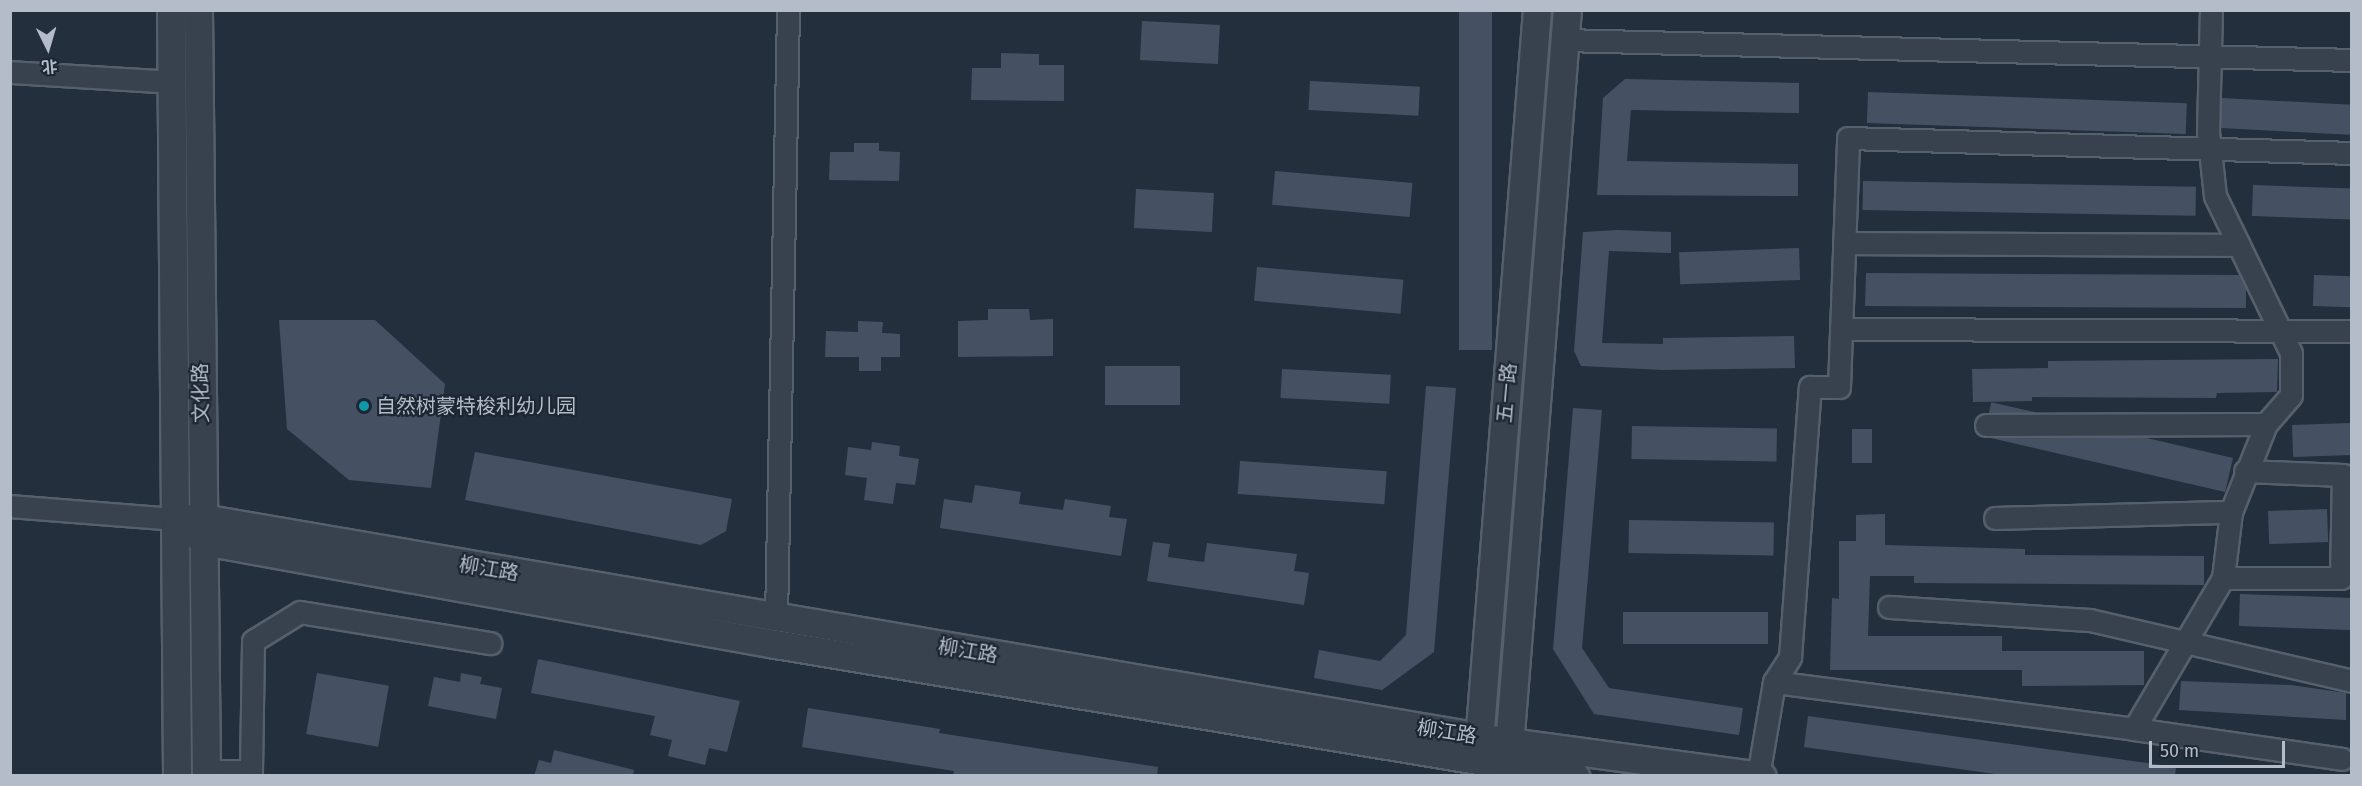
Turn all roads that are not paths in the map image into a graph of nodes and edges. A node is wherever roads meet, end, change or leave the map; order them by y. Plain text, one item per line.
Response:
1 (171, 10) edge
2 (198, 10) edge
3 (788, 10) edge
4 (2211, 10) edge
5 (1537, 12) edge
6 (1565, 22) edge
7 (2210, 55) junction
8 (2352, 60) edge
9 (10, 72) edge
10 (185, 82) junction
11 (2208, 149) junction
12 (2352, 153) edge
13 (1844, 243) junction
14 (2239, 245) junction
15 (1841, 329) junction
16 (2280, 330) junction
17 (2352, 331) edge
18 (2266, 424) junction
19 (1986, 425) dead end
20 (2245, 471) junction
21 (10, 506) edge
22 (2231, 512) junction
23 (1995, 518) dead end
24 (176, 519) junction
25 (203, 530) junction
26 (2223, 578) junction
27 (1889, 607) dead end
28 (776, 631) junction
29 (490, 643) dead end
30 (2183, 644) junction
31 (2352, 681) edge
32 (1774, 682) junction
33 (2134, 729) junction
34 (1478, 758) edge
35 (2342, 759) dead end
36 (1507, 761) edge
37 (206, 773) edge
38 (1760, 775) edge
39 (177, 776) edge
40 (1575, 776) edge

1 - 10 street, 文化路
2 - 10 street, 文化路
3 - 28 street
4 - 7 street
5 - 6 street
5 - 34 street, 五一路
6 - 7 street
6 - 36 street, 五一路
7 - 8 street
7 - 11 street
9 - 10 street
10 - 24 street, 文化路
10 - 25 street, 文化路
11 - 12 street
11 - 13 street
11 - 14 street
13 - 14 street
13 - 15 street
14 - 16 street
15 - 16 street
15 - 32 street
16 - 17 street
16 - 18 street
18 - 19 street
18 - 20 street
20 - 22 street
20 - 26 street
21 - 24 street
22 - 23 street
22 - 26 street
24 - 25 street, 柳江路
24 - 39 street, 文化路
25 - 28 street, 柳江路
25 - 37 street, 文化路
26 - 30 street
27 - 30 street
28 - 34 street, 柳江路
29 - 37 street
30 - 31 street
30 - 33 street
32 - 33 street
32 - 38 street
33 - 35 street
34 - 36 street, 柳江路
36 - 38 street, 柳江路
36 - 40 street, 柳江路

